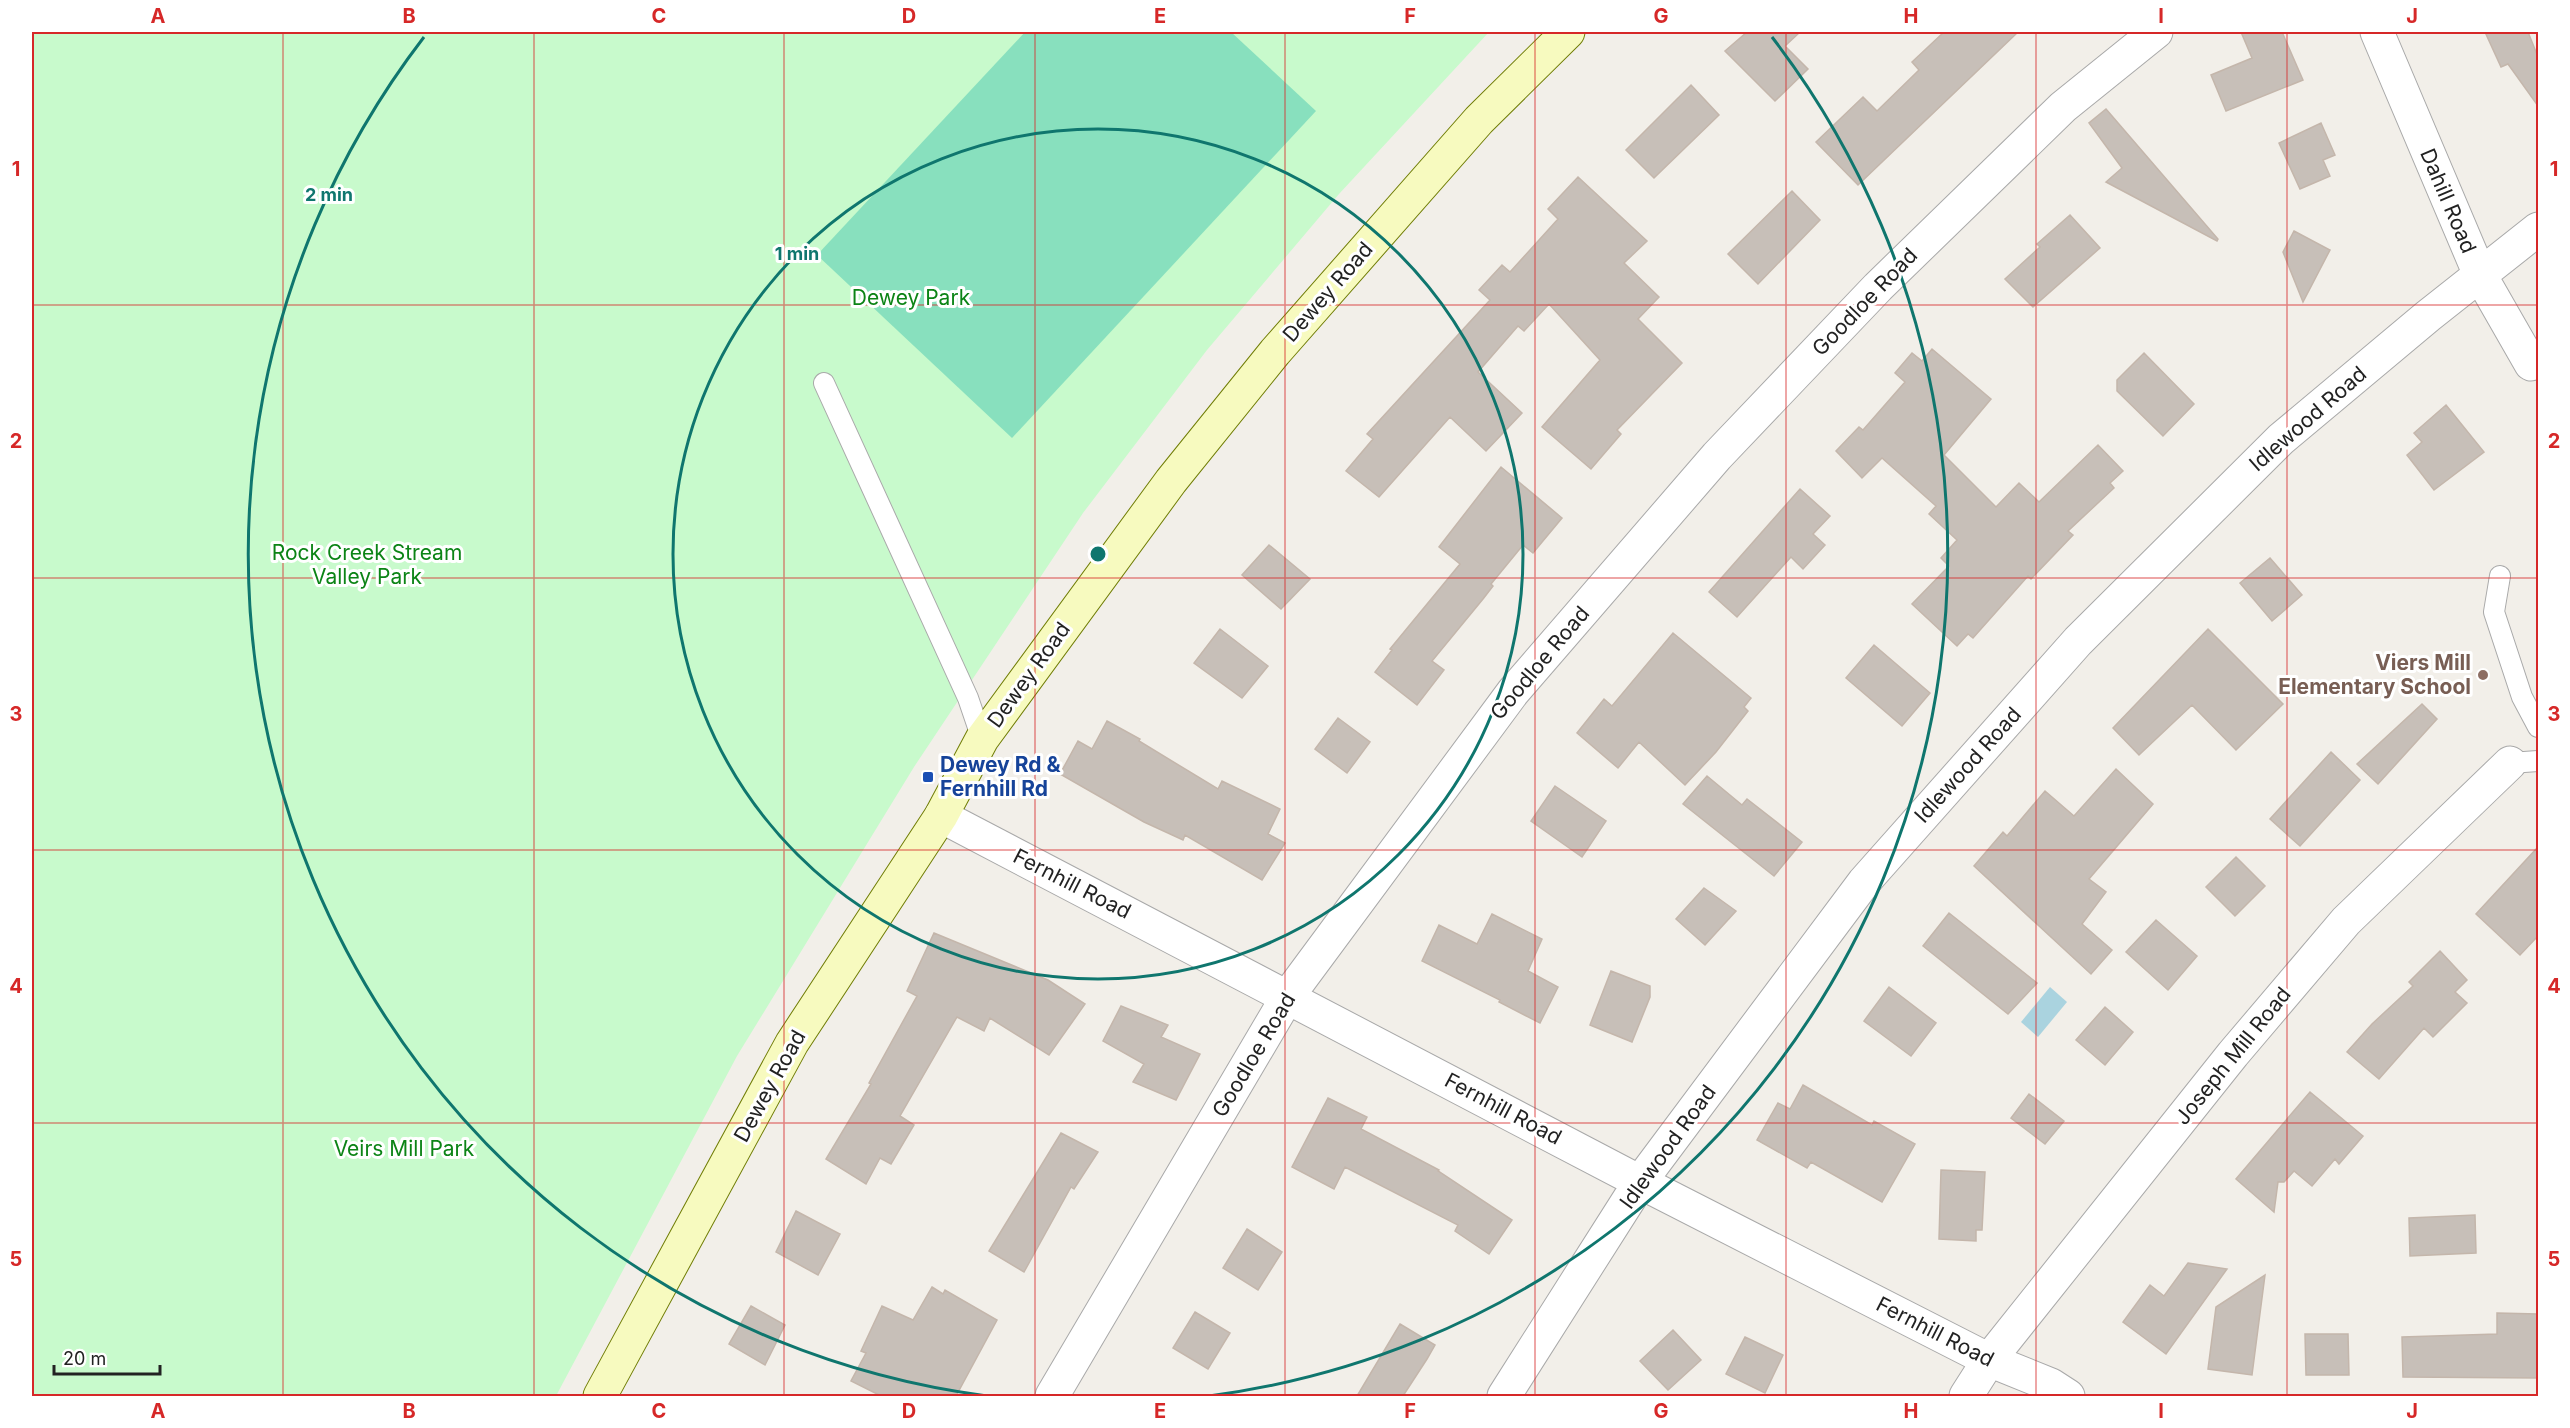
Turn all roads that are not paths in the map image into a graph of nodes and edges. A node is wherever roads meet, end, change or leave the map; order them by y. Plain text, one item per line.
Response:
1 (1568, 32) edge
2 (2156, 32) edge
3 (2377, 32) edge
4 (2538, 229) edge
5 (2480, 275) junction
6 (2531, 364) dead end
7 (824, 383) dead end
8 (2500, 576) dead end
9 (2538, 727) edge
10 (982, 739) junction
11 (2524, 762) edge
12 (941, 816) junction
13 (1288, 996) junction
14 (1640, 1182) junction
15 (1989, 1360) junction
16 (600, 1396) edge
17 (1052, 1396) edge
18 (1504, 1396) edge
19 (1966, 1396) edge
20 (2068, 1396) edge

1 - 10 street, Dewey Road
2 - 13 street, Goodloe Road
3 - 5 street, Dahill Road
4 - 5 street, Idlewood Road
5 - 6 street, Dahill Road
5 - 14 street, Idlewood Road
7 - 10 lane
8 - 9 lane
10 - 12 street, Dewey Road
11 - 15 street, Joseph Mill Road
12 - 13 street, Fernhill Road
12 - 16 street, Dewey Road
13 - 14 street, Fernhill Road
13 - 17 street, Goodloe Road
14 - 15 street, Fernhill Road
14 - 18 street, Idlewood Road
15 - 19 street, Joseph Mill Road
15 - 20 street, Fernhill Road

